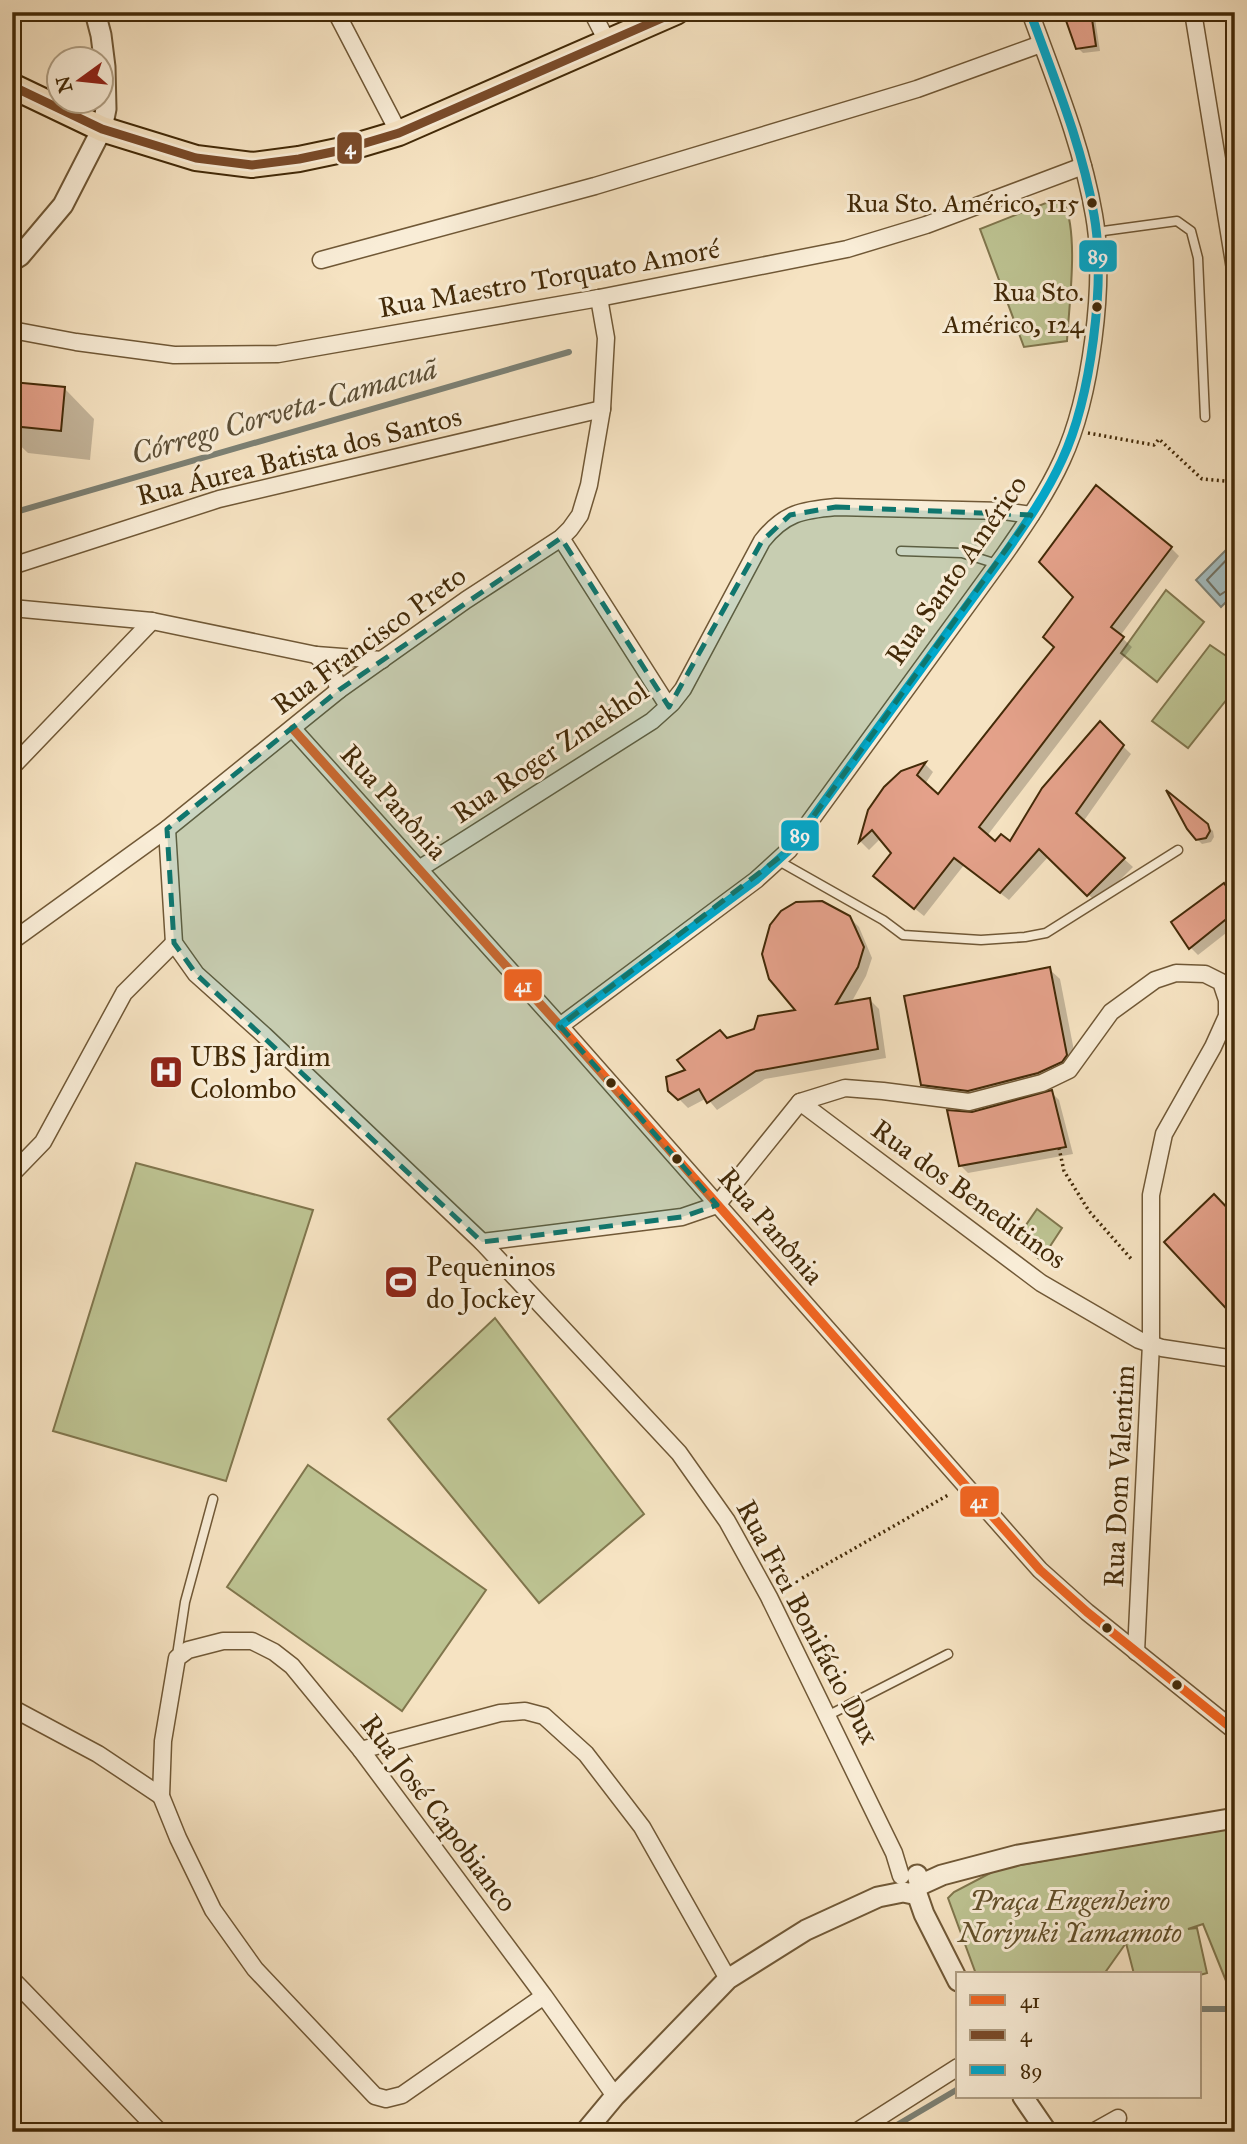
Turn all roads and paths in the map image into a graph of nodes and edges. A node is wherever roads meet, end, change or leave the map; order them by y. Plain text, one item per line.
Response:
1 (95, 12) edge
2 (337, 12) edge
3 (592, 12) edge
4 (676, 12) edge
5 (1030, 12) edge
6 (1194, 12) edge
7 (607, 41) junction
8 (1041, 44) junction
9 (12, 86) edge
10 (102, 129) junction
11 (399, 133) junction
12 (1083, 166) junction
13 (1096, 232) junction
14 (321, 260) dead end
15 (12, 261) edge
16 (1235, 269) edge
17 (599, 298) junction
18 (12, 330) edge
19 (602, 409) junction
20 (1205, 417) dead end
21 (1072, 430) junction
22 (1235, 482) edge
23 (1031, 515) junction
24 (561, 538) junction
25 (901, 551) dead end
26 (998, 564) junction
27 (12, 566) edge
28 (12, 608) edge
29 (152, 621) junction
30 (316, 655) junction
31 (356, 658) junction
32 (382, 660) junction
33 (332, 671) junction
34 (340, 690) junction
35 (668, 706) junction
36 (293, 729) junction
37 (12, 767) edge
38 (167, 829) junction
39 (1178, 850) dead end
40 (777, 860) junction
41 (419, 869) junction
42 (12, 941) edge
43 (174, 943) junction
44 (560, 1026) junction
45 (800, 1102) junction
46 (1059, 1148) dead end
47 (12, 1174) edge
48 (717, 1205) junction
49 (482, 1242) junction
50 (1150, 1275) junction
51 (1151, 1344) junction
52 (1235, 1359) edge
53 (965, 1485) junction
54 (213, 1499) dead end
55 (769, 1597) junction
56 (1136, 1652) junction
57 (948, 1654) dead end
58 (177, 1658) junction
59 (12, 1708) edge
60 (827, 1716) junction
61 (1235, 1731) edge
62 (362, 1750) junction
63 (161, 1796) junction
64 (1235, 1818) edge
65 (909, 1883) junction
66 (956, 1976) edge
67 (12, 1979) edge
68 (729, 1979) junction
69 (544, 1996) junction
70 (956, 2068) edge
71 (615, 2096) junction
72 (1028, 2104) edge
73 (1118, 2118) dead end
74 (160, 2132) edge
75 (585, 2132) edge
76 (856, 2132) edge
77 (1047, 2132) edge
78 (1093, 2132) edge

1 - 10 street
2 - 11 street
3 - 7 street
4 - 7 main road
5 - 8 street, Rua Santo Américo
6 - 16 street
7 - 11 main road
8 - 12 street, Rua Santo Américo
8 - 14 street
9 - 10 main road
10 - 11 main road
10 - 15 street
12 - 13 street, Rua Santo Américo
12 - 17 street, Rua Maestro Torquato Amoré
13 - 20 lane
13 - 21 street, Rua Santo Américo
17 - 18 street, Rua Maestro Torquato Amoré
17 - 19 street, Rua Francisco Preto
19 - 24 street, Rua Francisco Preto
19 - 27 street, Rua Áurea Batista dos Santos
21 - 22 path
21 - 23 street, Rua Santo Américo
23 - 26 street, Rua Santo Américo
23 - 35 street, Rua Roger Zmekhol
24 - 32 street, Rua Francisco Preto
24 - 35 street
25 - 26 lane
26 - 40 street, Rua Santo Américo
28 - 29 street
29 - 30 street
29 - 37 street
30 - 31 street
30 - 33 street
31 - 32 street
31 - 33 street
32 - 34 street, Rua Francisco Preto
33 - 34 street
34 - 36 street, Rua Francisco Preto
35 - 41 street, Rua Roger Zmekhol
36 - 38 street, Rua Francisco Preto
36 - 41 street, Rua Panônia
38 - 42 street, Rua Francisco Preto
38 - 43 street
39 - 40 lane
40 - 44 street, Rua Santo Américo
41 - 44 street, Rua Panônia
43 - 47 street
43 - 49 street, Rua Frei Bonifácio Dux
44 - 48 street, Rua Panônia
45 - 48 street
45 - 50 street, Rua Dom Valentim
45 - 51 street, Rua dos Beneditinos
46 - 50 path
48 - 49 street
48 - 53 street, Rua Panônia
49 - 55 street, Rua Frei Bonifácio Dux
50 - 51 street, Rua Dom Valentim
51 - 52 street, Rua dos Beneditinos
51 - 56 street, Rua Dom Valentim
53 - 55 path
53 - 56 street, Rua Panônia
54 - 58 lane
55 - 60 street, Rua Frei Bonifácio Dux
56 - 61 street, Rua Panônia
57 - 60 lane
58 - 62 street, Rua José Capobianco
58 - 63 street
59 - 63 street
60 - 65 street, Rua Frei Bonifácio Dux
62 - 68 street
62 - 69 street, Rua José Capobianco
63 - 69 street
64 - 65 street
65 - 66 street, Rua Frei Bonifácio Dux
65 - 68 street
67 - 74 street
68 - 71 street
69 - 71 street, Rua José Capobianco
70 - 76 street
71 - 75 street
72 - 77 street
73 - 78 street

